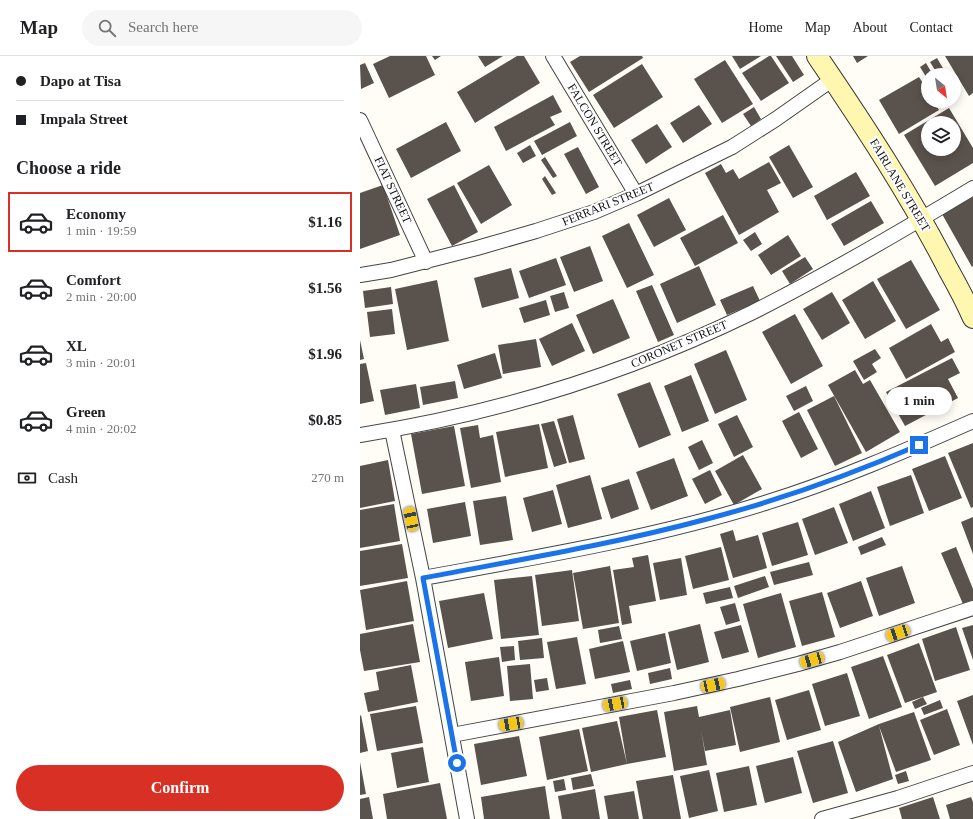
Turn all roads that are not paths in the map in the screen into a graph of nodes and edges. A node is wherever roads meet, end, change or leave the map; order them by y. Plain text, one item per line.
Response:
1 (553, 56) edge
2 (817, 56) edge
3 (833, 79) junction
4 (360, 120) edge
5 (973, 188) edge
6 (636, 194) junction
7 (922, 219) junction
8 (426, 262) junction
9 (360, 275) edge
10 (973, 318) edge
11 (973, 421) edge
12 (392, 430) junction
13 (360, 435) edge
14 (423, 578) junction
15 (973, 608) edge
16 (452, 734) junction
17 (973, 773) edge
18 (467, 819) edge
19 (822, 819) edge

1 - 6 street, FALCON STREET
2 - 3 street, FAIRLANE STREET
3 - 6 street, FERRARI STREET
3 - 7 street, FAIRLANE STREET
4 - 8 street, FIAT STREET
5 - 7 street, CORONET STREET
6 - 8 street, FERRARI STREET
7 - 10 street, FAIRLANE STREET
7 - 12 street, CORONET STREET
8 - 9 street, FERRARI STREET
11 - 14 street
12 - 13 street, CORONET STREET
12 - 14 street
14 - 16 street
15 - 16 street
16 - 18 street
17 - 19 street

